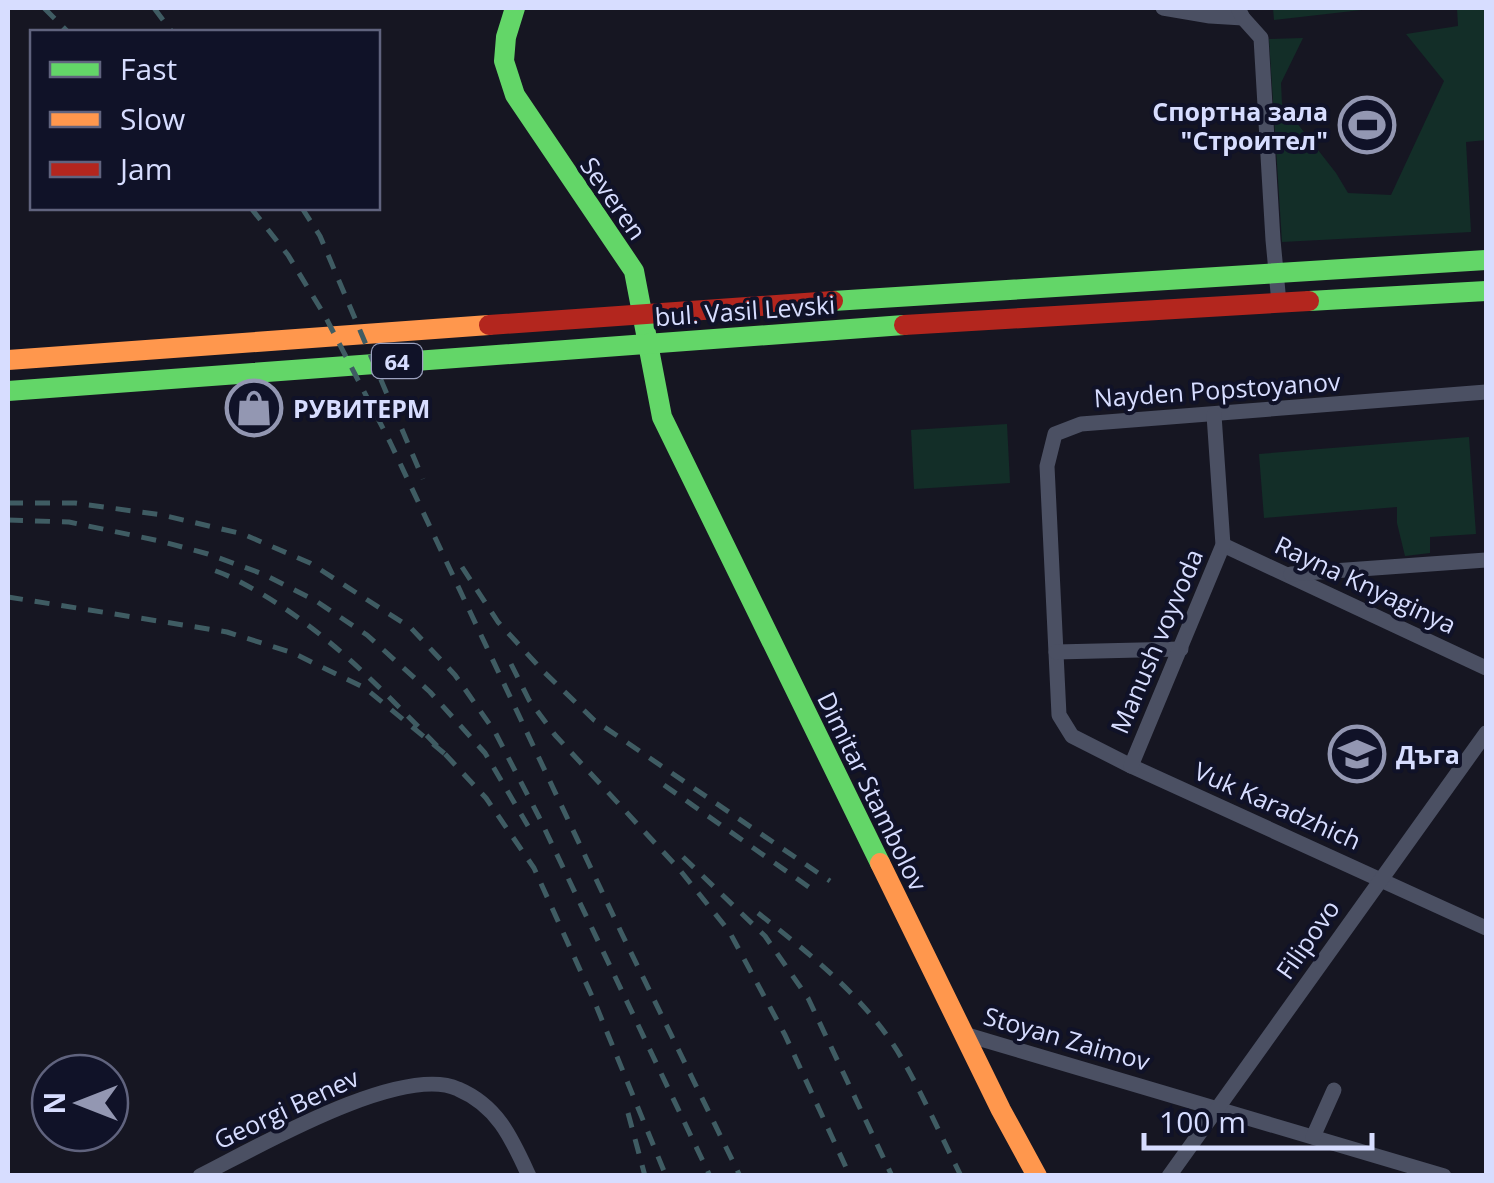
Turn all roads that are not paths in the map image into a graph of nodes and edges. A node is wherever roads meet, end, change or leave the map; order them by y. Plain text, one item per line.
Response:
1 (515, 8) edge
2 (1163, 8) edge
3 (1241, 13) edge
4 (1486, 260) edge
5 (1276, 273) junction
6 (1486, 291) edge
7 (1279, 303) junction
8 (8, 360) edge
9 (8, 391) edge
10 (1486, 392) edge
11 (1214, 415) junction
12 (668, 428) joint
13 (1223, 545) junction
14 (1486, 560) edge
15 (1286, 574) junction
16 (1181, 650) junction
17 (1056, 652) junction
18 (1486, 668) edge
19 (1059, 714) joint
20 (1486, 733) edge
21 (1131, 766) junction
22 (1380, 879) junction
23 (1486, 928) edge
24 (964, 1034) junction
25 (1334, 1090) dead end
26 (1217, 1108) junction
27 (1313, 1137) junction
28 (1412, 1171) edge
29 (200, 1176) edge
30 (530, 1176) edge
31 (1037, 1176) edge
32 (1169, 1176) edge
33 (1444, 1176) edge

1 - 12 main road, Severen
2 - 3 street
3 - 5 street
4 - 5 main road, bul. Vasil Levski / 64
5 - 7 street
5 - 8 main road, bul. Vasil Levski / 64
6 - 7 main road, bul. Vasil Levski / 64
7 - 9 main road, bul. Vasil Levski / 64
10 - 11 street, Nayden Popstoyanov
11 - 13 street, Manush voyvoda
11 - 17 street, Nayden Popstoyanov
12 - 24 main road, Dimitar Stambolov
13 - 15 street, Rayna Knyaginya
13 - 16 street, Manush voyvoda
14 - 15 street
15 - 18 street, Rayna Knyaginya
16 - 17 street
16 - 21 street, Manush voyvoda
17 - 19 street, Nayden Popstoyanov
19 - 21 street, Vuk Karadzhich
20 - 22 street, Filipovo
21 - 22 street, Vuk Karadzhich
22 - 23 street, Vuk Karadzhich
22 - 26 street, Filipovo
24 - 26 street, Stoyan Zaimov
24 - 31 main road, Dimitar Stambolov
25 - 27 street
26 - 27 street, Stoyan Zaimov
26 - 32 street, Filipovo
27 - 28 street, Stoyan Zaimov
28 - 33 street, Stoyan Zaimov
29 - 30 street, Georgi Benev

